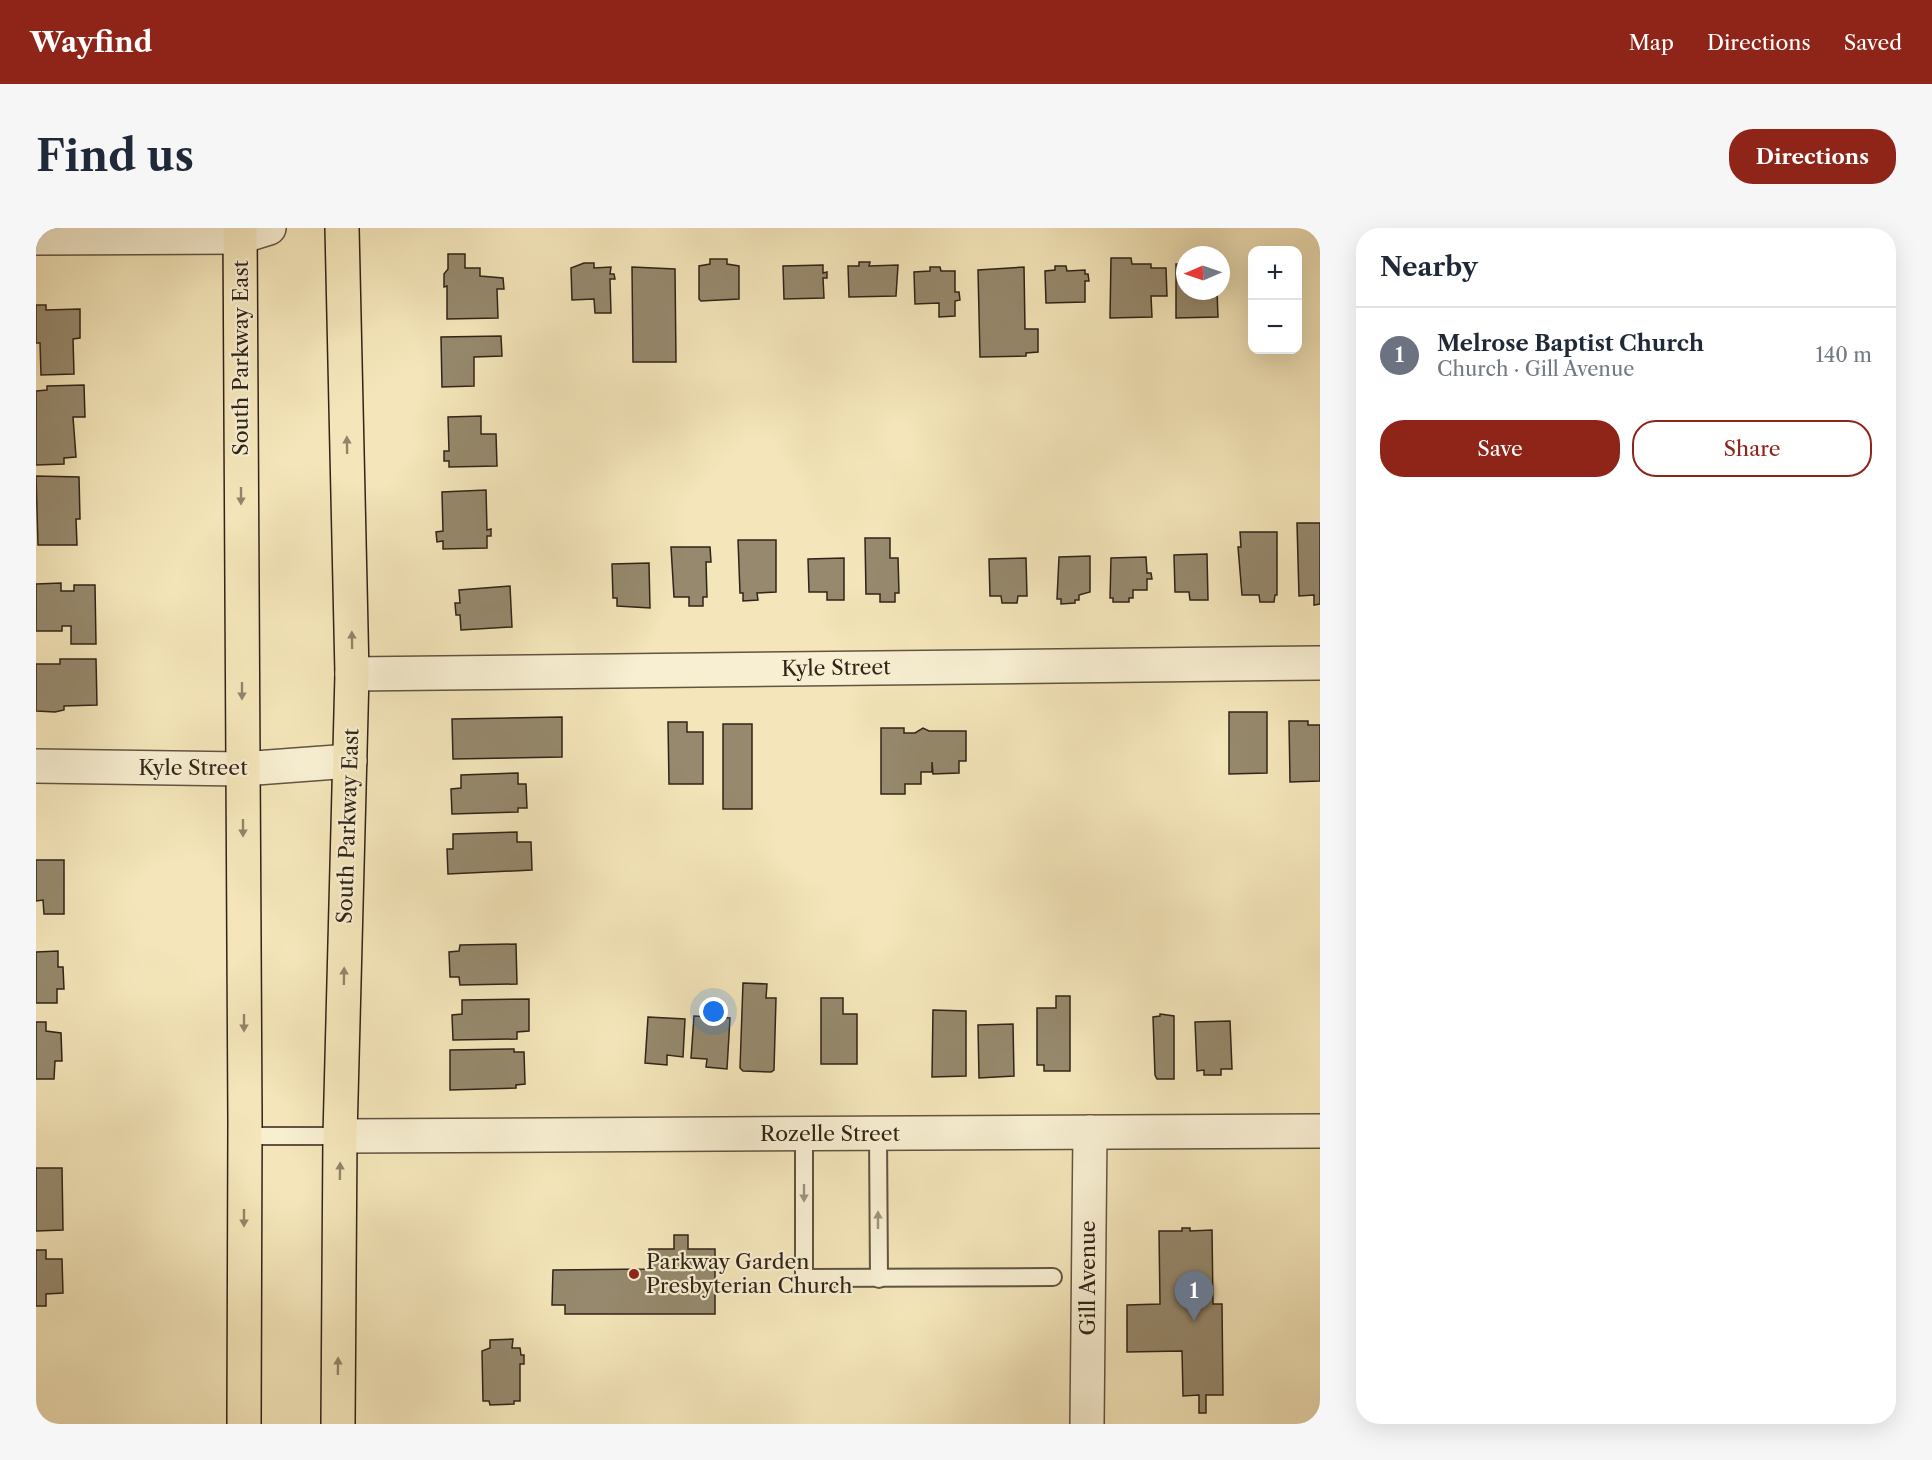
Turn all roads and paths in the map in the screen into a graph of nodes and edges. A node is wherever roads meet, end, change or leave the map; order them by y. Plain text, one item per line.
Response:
1 (342, 228) edge
2 (249, 231) edge
3 (36, 238) edge
4 (1320, 663) edge
5 (352, 674) junction
6 (350, 761) junction
7 (36, 766) edge
8 (242, 769) junction
9 (1320, 1131) edge
10 (1090, 1132) junction
11 (804, 1134) junction
12 (878, 1134) junction
13 (245, 1136) junction
14 (340, 1136) junction
15 (1053, 1277) dead end
16 (879, 1278) junction
17 (244, 1424) edge
18 (338, 1424) edge
19 (1087, 1424) edge

5 -> 1 main road, South Parkway East
2 - 3 street
2 -> 8 main road, South Parkway East
4 - 5 street, Kyle Street
5 - 6 main road, South Parkway East
6 - 8 street, Kyle Street
14 -> 6 main road, South Parkway East
7 - 8 street, Kyle Street
8 -> 13 main road, South Parkway East
9 - 10 street, Rozelle Street
10 - 12 street, Rozelle Street
10 - 19 street, Gill Avenue
11 - 12 street, Rozelle Street
11 - 14 street, Rozelle Street
11 -> 16 lane
16 -> 12 lane
13 - 14 lane
13 -> 17 main road, South Parkway East
18 -> 14 main road, South Parkway East
15 - 16 lane

